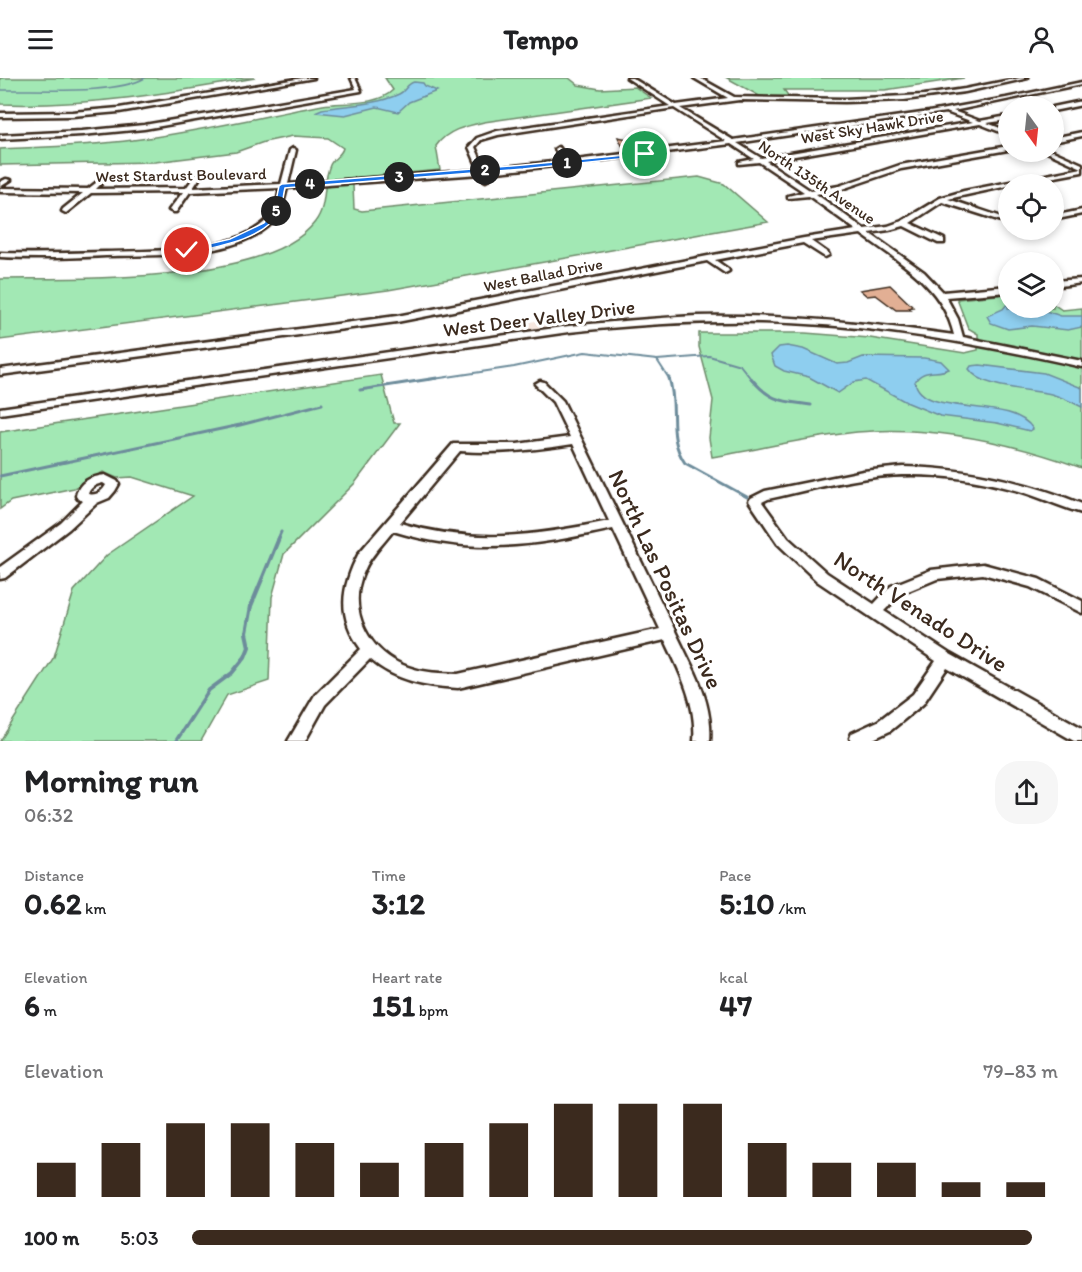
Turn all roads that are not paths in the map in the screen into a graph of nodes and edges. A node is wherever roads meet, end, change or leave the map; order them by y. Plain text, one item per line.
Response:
1 (312, 78) edge
2 (353, 78) edge
3 (629, 78) edge
4 (696, 78) edge
5 (1026, 78) edge
6 (1077, 78) edge
7 (1082, 81) edge
8 (733, 99) junction
9 (836, 100) junction
10 (1082, 103) edge
11 (671, 106) junction
12 (841, 107) dead end
13 (1064, 107) edge
14 (119, 110) junction
15 (948, 110) junction
16 (0, 115) edge
17 (998, 120) edge
18 (982, 123) junction
19 (998, 129) edge
20 (117, 131) junction
21 (1082, 134) edge
22 (0, 137) edge
23 (1064, 138) edge
24 (732, 143) junction
25 (558, 149) dead end
26 (293, 150) dead end
27 (998, 150) edge
28 (1064, 158) edge
29 (761, 160) junction
30 (566, 163) junction
31 (741, 163) dead end
32 (1082, 166) edge
33 (482, 171) junction
34 (1082, 171) edge
35 (571, 172) dead end
36 (200, 173) dead end
37 (399, 177) junction
38 (8, 180) dead end
39 (486, 180) dead end
40 (101, 181) dead end
41 (0, 185) edge
42 (282, 186) junction
43 (400, 188) dead end
44 (0, 190) edge
45 (187, 190) junction
46 (89, 191) junction
47 (812, 193) junction
48 (790, 196) dead end
49 (942, 199) junction
50 (173, 210) dead end
51 (66, 211) dead end
52 (1082, 212) edge
53 (1064, 216) edge
54 (998, 219) edge
55 (904, 223) junction
56 (864, 232) junction
57 (804, 240) junction
58 (941, 241) dead end
59 (0, 255) edge
60 (825, 255) dead end
61 (708, 258) junction
62 (725, 271) dead end
63 (1082, 281) edge
64 (1064, 283) edge
65 (998, 291) edge
66 (942, 295) junction
67 (959, 338) junction
68 (1082, 364) edge
69 (0, 372) edge
70 (540, 384) dead end
71 (0, 411) edge
72 (576, 440) junction
73 (93, 499) dead end
74 (1082, 509) edge
75 (617, 524) junction
76 (390, 525) junction
77 (0, 574) edge
78 (1082, 607) edge
79 (875, 612) junction
80 (668, 633) junction
81 (370, 649) junction
82 (945, 659) junction
83 (1082, 737) edge
84 (858, 738) dead end
85 (296, 741) edge
86 (702, 741) edge

1 - 14 street
2 - 20 street
3 - 11 street, North 135th Avenue
4 - 8 street
5 - 9 street
6 - 7 street
7 - 15 street, West Stardust Boulevard
8 - 9 street
8 - 11 street
9 - 12 street
10 - 13 street
11 - 24 street, North 135th Avenue
11 - 33 street
14 - 16 street
14 - 20 street
15 - 18 street
15 - 24 street, West Stardust Boulevard
17 - 18 street, West Sky Hawk Drive
18 - 19 street
18 - 29 street, West Sky Hawk Drive
20 - 22 street
21 - 23 street
24 - 29 street, North 135th Avenue
24 - 30 street, West Stardust Boulevard
25 - 30 street
26 - 42 street
27 - 47 street
28 - 32 street
29 - 31 street, West Sky Hawk Drive
29 - 47 street, North 135th Avenue
30 - 33 street, West Stardust Boulevard
30 - 35 street
33 - 37 street, West Stardust Boulevard
33 - 39 street
34 - 49 street, West Ballad Drive
36 - 45 street
37 - 42 street, West Stardust Boulevard
37 - 43 street
38 - 41 street
40 - 46 street
42 - 45 street, West Stardust Boulevard
42 - 59 street
44 - 46 street, West Stardust Boulevard
45 - 46 street, West Stardust Boulevard
45 - 50 street
46 - 51 street
47 - 48 street
47 - 56 street, North 135th Avenue
49 - 54 street
49 - 55 street, West Ballad Drive
52 - 53 street
55 - 56 street, West Ballad Drive
55 - 58 street
56 - 57 street, West Ballad Drive
56 - 66 street, North 135th Avenue
57 - 60 street
57 - 61 street, West Ballad Drive
61 - 62 street
61 - 69 street, West Ballad Drive
63 - 64 street
65 - 66 street
66 - 67 street, North 135th Avenue
67 - 68 street, West Deer Valley Drive
67 - 71 street, West Deer Valley Drive
70 - 72 street, North Las Positas Drive
72 - 75 street, North Las Positas Drive
72 - 76 street
73 - 77 street
74 - 79 street, North Venado Drive
75 - 76 street
75 - 80 street, North Las Positas Drive
76 - 81 street
78 - 79 street
79 - 82 street, North Venado Drive
80 - 81 street
80 - 86 street, North Las Positas Drive
81 - 85 street
82 - 83 street, North Venado Drive
82 - 84 street

